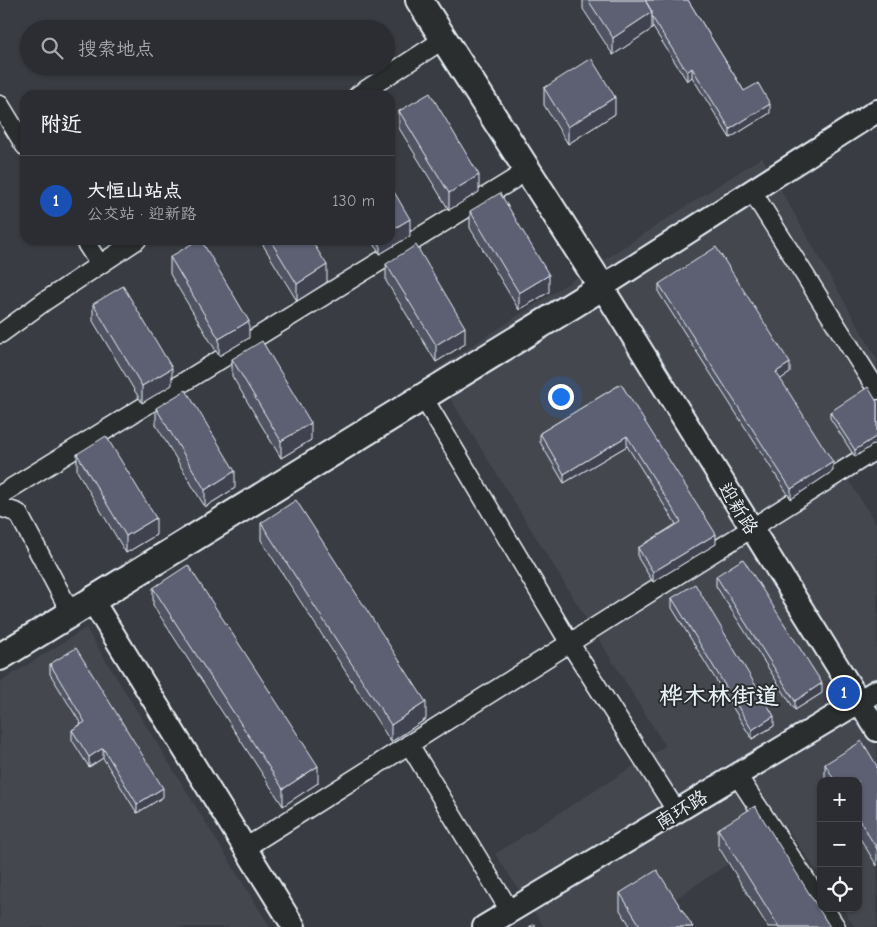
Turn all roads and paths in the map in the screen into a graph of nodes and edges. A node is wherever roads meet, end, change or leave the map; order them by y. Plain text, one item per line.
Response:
1 (419, 0) edge
2 (444, 38) junction
3 (395, 70) edge
4 (388, 75) edge
5 (366, 90) edge
6 (0, 105) edge
7 (877, 111) edge
8 (20, 138) edge
9 (527, 171) junction
10 (752, 191) junction
11 (87, 245) edge
12 (130, 245) edge
13 (100, 265) junction
14 (602, 287) junction
15 (0, 334) edge
16 (877, 390) edge
17 (423, 397) junction
18 (877, 449) edge
19 (0, 495) edge
20 (0, 507) edge
21 (751, 527) junction
22 (82, 607) junction
23 (569, 642) junction
24 (0, 657) edge
25 (869, 696) edge
26 (877, 730) edge
27 (409, 744) junction
28 (737, 775) junction
29 (677, 812) junction
30 (245, 848) junction
31 (817, 897) edge
32 (510, 911) junction
33 (827, 912) edge
34 (294, 927) edge
35 (484, 927) edge
36 (836, 927) edge

1 - 2 main road
2 - 3 street
2 - 9 main road
4 - 5 street
6 - 8 street
7 - 10 street
9 - 14 main road
9 - 19 street
10 - 14 street
10 - 16 street
11 - 13 street
12 - 13 street
13 - 15 street
14 - 17 main road
14 - 21 street, 迎新路
17 - 22 main road
17 - 23 street
18 - 21 street
20 - 22 street
21 - 23 street
21 - 25 street, 迎新路
22 - 24 main road
22 - 30 street
23 - 27 street
23 - 29 street
25 - 26 street, 迎新路
25 - 28 street, 南环路
27 - 30 street
27 - 32 street
28 - 29 street, 南环路
28 - 31 street
29 - 32 street, 南环路
30 - 34 street
32 - 35 street, 南环路
33 - 36 street

